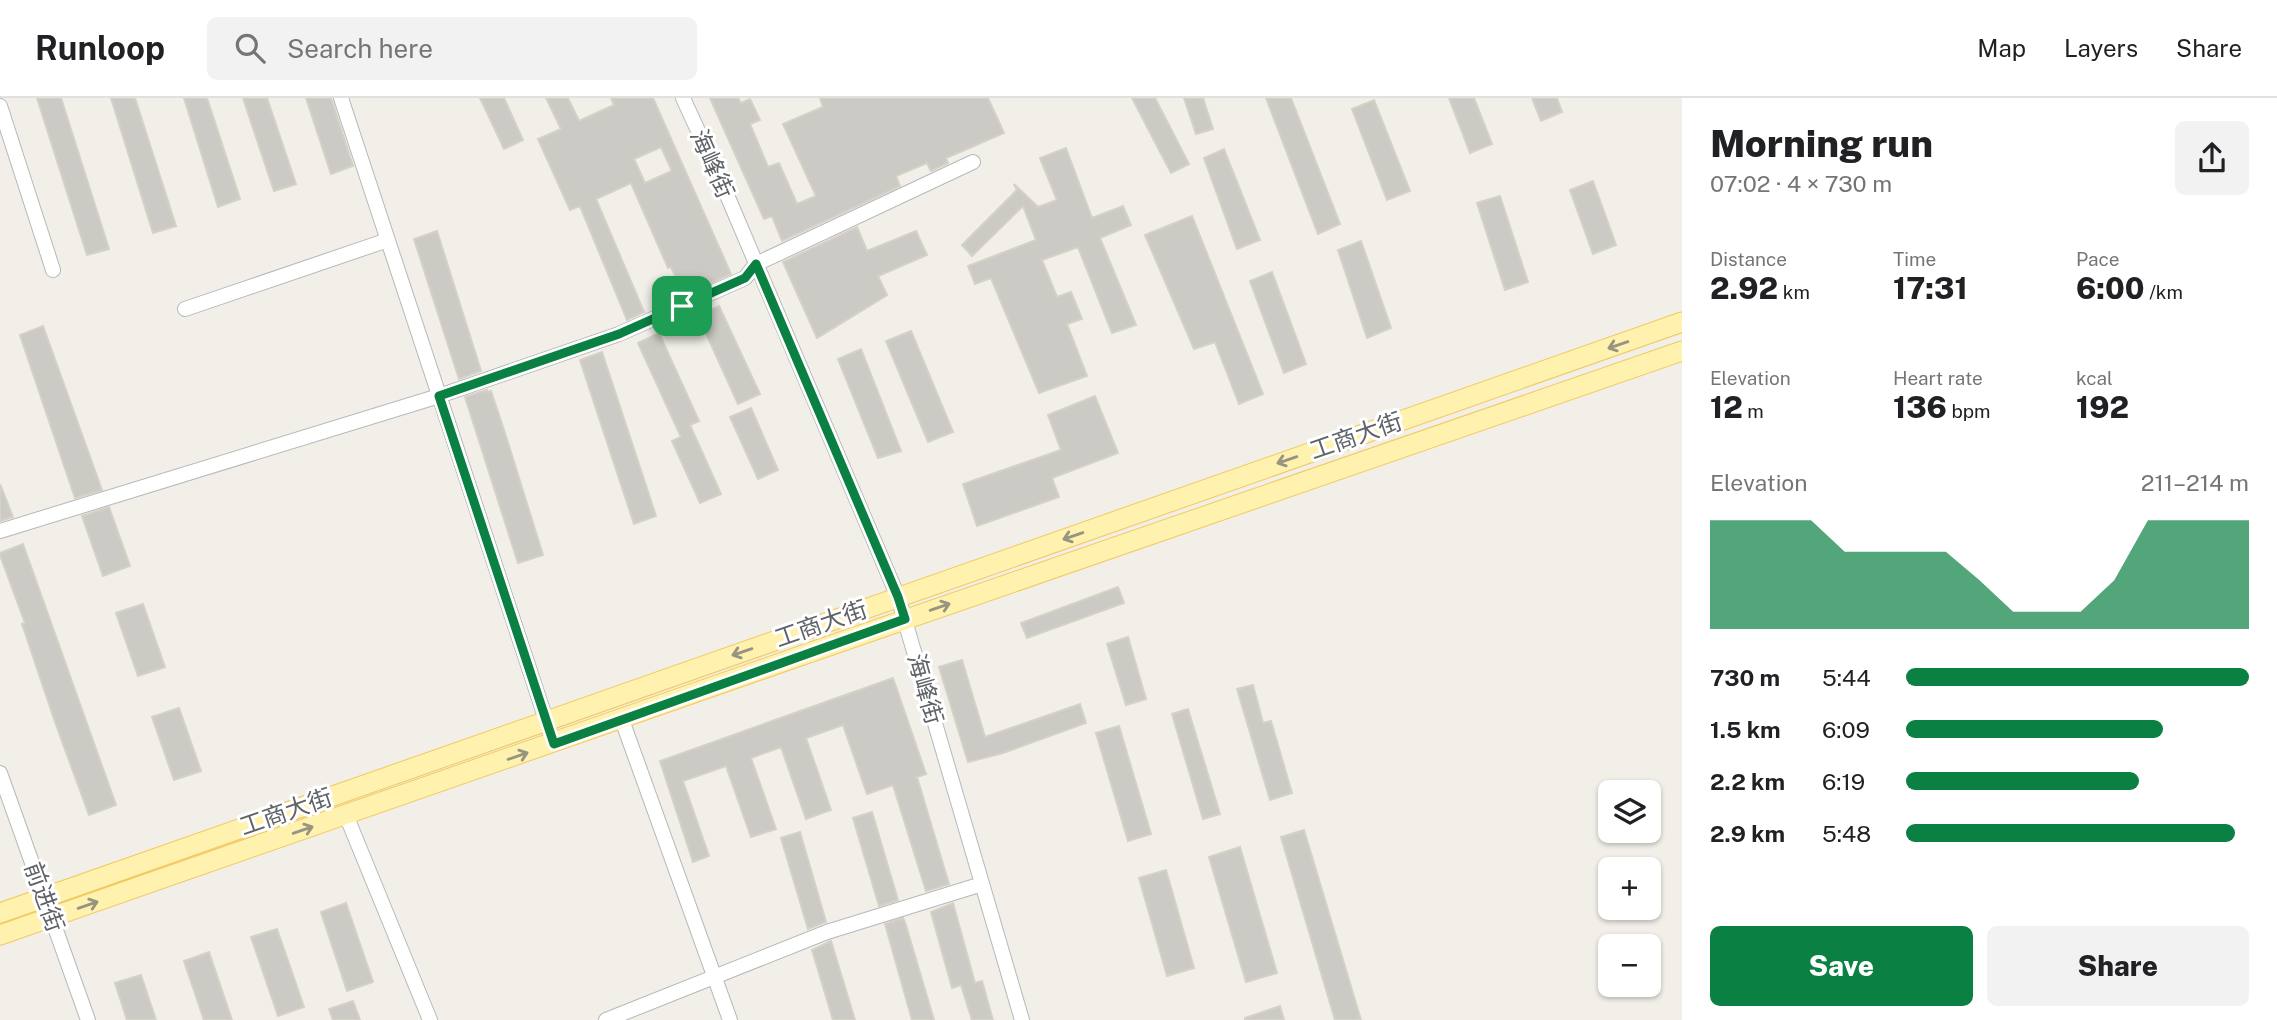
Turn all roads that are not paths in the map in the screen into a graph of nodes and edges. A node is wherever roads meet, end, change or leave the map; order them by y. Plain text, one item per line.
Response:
1 (341, 98) edge
2 (683, 98) edge
3 (0, 106) edge
4 (973, 162) dead end
5 (388, 240) junction
6 (756, 264) junction
7 (53, 270) dead end
8 (185, 309) dead end
9 (1682, 322) edge
10 (1682, 351) edge
11 (439, 396) junction
12 (0, 531) edge
13 (898, 597) junction
14 (905, 619) junction
15 (622, 720) junction
16 (546, 721) junction
17 (554, 744) junction
18 (0, 773) edge
19 (346, 815) junction
20 (982, 884) junction
21 (44, 897) junction
22 (0, 913) edge
23 (51, 917) junction
24 (0, 935) edge
25 (88, 1020) edge
26 (430, 1020) edge
27 (606, 1020) edge
28 (730, 1020) edge
29 (1022, 1020) edge

1 - 5 street
2 - 6 street, 海峰街
3 - 7 street
4 - 6 street
5 - 8 street
5 - 11 street
6 - 11 street
6 - 13 street, 海峰街
9 -> 13 main road, 工商大街
14 -> 10 main road, 工商大街
11 - 12 street
11 - 16 street
13 - 14 street, 海峰街
13 -> 16 main road, 工商大街
14 - 15 main road, 工商大街
14 - 20 street, 海峰街
15 - 17 main road, 工商大街
15 - 28 street
16 - 17 street
16 - 21 main road, 工商大街
19 -> 17 main road, 工商大街
18 - 21 street, 前进街
23 -> 19 main road, 工商大街
19 - 26 street
20 - 27 street
20 - 29 street, 海峰街
21 - 22 main road, 工商大街
21 - 23 street, 前进街
23 - 24 main road, 工商大街
23 - 25 street, 前进街

